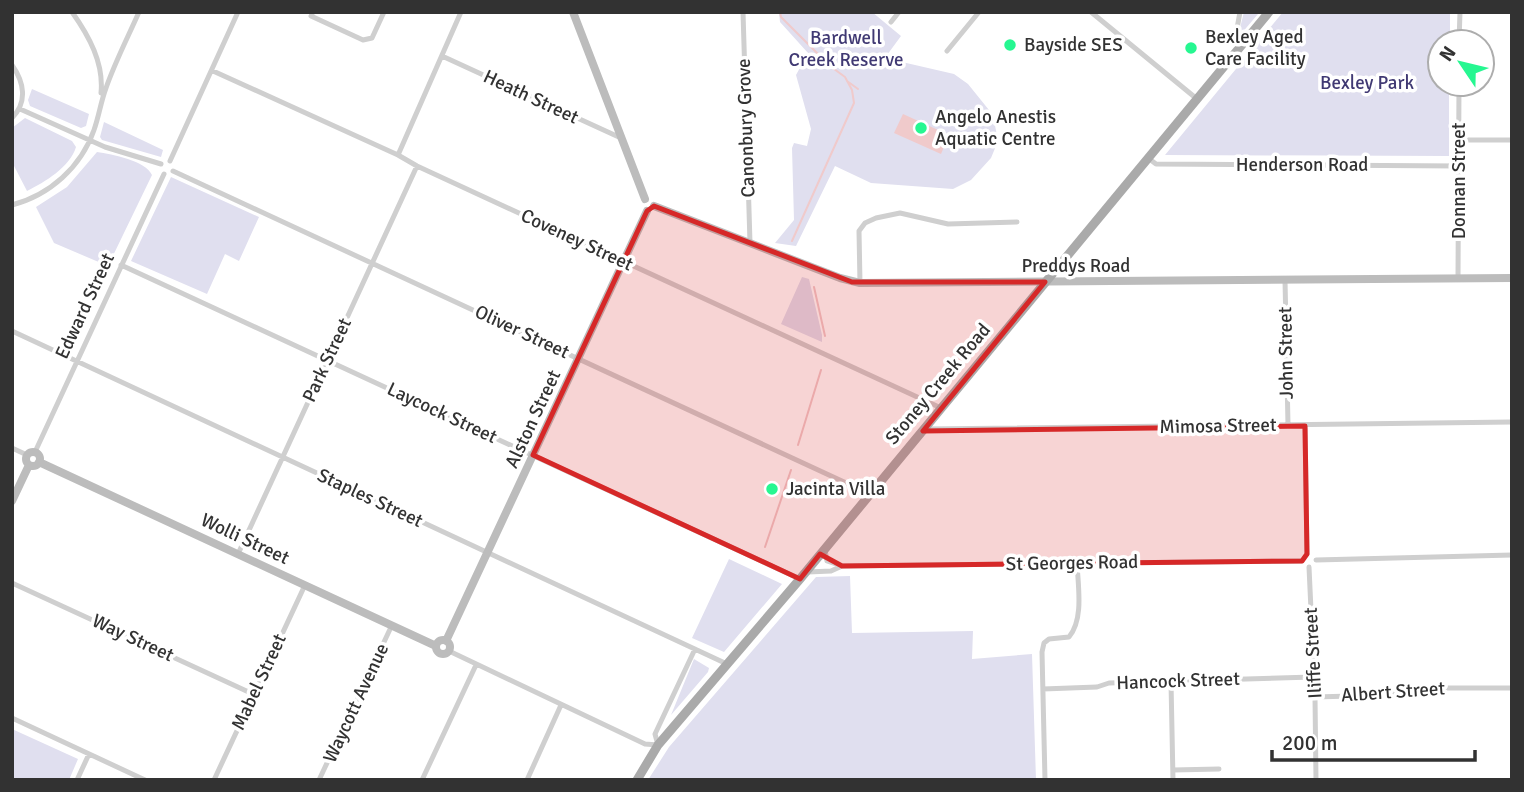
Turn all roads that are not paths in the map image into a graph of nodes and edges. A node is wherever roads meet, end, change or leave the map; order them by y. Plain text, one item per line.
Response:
1 (72, 12) edge
2 (139, 12) edge
3 (238, 12) edge
4 (313, 12) edge
5 (384, 12) edge
6 (461, 12) edge
7 (573, 12) edge
8 (743, 12) edge
9 (899, 12) edge
10 (979, 12) edge
11 (1091, 12) edge
12 (1240, 12) edge
13 (1269, 12) edge
14 (891, 22) dead end
15 (1243, 43) junction
16 (947, 51) dead end
17 (442, 56) junction
18 (12, 65) edge
19 (213, 71) junction
20 (1459, 98) edge
21 (1197, 99) junction
22 (101, 103) junction
23 (20, 109) junction
24 (12, 118) edge
25 (621, 138) junction
26 (89, 140) junction
27 (1459, 140) junction
28 (1512, 140) edge
29 (398, 155) junction
30 (1148, 158) junction
31 (170, 161) junction
32 (161, 164) junction
33 (417, 166) junction
34 (1459, 166) junction
35 (173, 171) junction
36 (164, 174) junction
37 (12, 205) edge
38 (651, 209) junction
39 (1017, 222) dead end
40 (750, 243) junction
41 (624, 261) junction
42 (373, 262) junction
43 (121, 265) junction
44 (1458, 278) junction
45 (1512, 278) edge
46 (1285, 281) junction
47 (1045, 282) junction
48 (860, 283) junction
49 (12, 331) edge
50 (579, 359) junction
51 (327, 360) junction
52 (77, 362) junction
53 (941, 408) junction
54 (1512, 422) edge
55 (1288, 425) junction
56 (1305, 426) junction
57 (924, 429) junction
58 (12, 448) edge
59 (31, 454) junction
60 (533, 455) junction
61 (282, 457) junction
62 (40, 462) junction
63 (29, 465) junction
64 (870, 494) junction
65 (12, 501) edge
66 (826, 548) junction
67 (488, 553) junction
68 (237, 554) junction
69 (1307, 554) junction
70 (1512, 555) edge
71 (1316, 560) junction
72 (1302, 561) junction
73 (1077, 563) junction
74 (842, 566) junction
75 (1309, 567) junction
76 (803, 575) junction
77 (12, 583) edge
78 (305, 585) junction
79 (392, 625) junction
80 (446, 640) junction
81 (436, 646) junction
82 (695, 649) junction
83 (449, 651) junction
84 (727, 664) junction
85 (476, 665) junction
86 (1313, 677) junction
87 (1171, 682) junction
88 (1512, 688) edge
89 (1043, 689) junction
90 (253, 694) junction
91 (1315, 696) junction
92 (561, 705) junction
93 (12, 718) edge
94 (658, 745) junction
95 (89, 754) junction
96 (1219, 769) dead end
97 (1173, 770) junction
98 (77, 780) edge
99 (145, 780) edge
100 (214, 780) edge
101 (319, 780) edge
102 (422, 780) edge
103 (527, 780) edge
104 (637, 780) edge
105 (1045, 780) edge
106 (1173, 780) edge
107 (1316, 780) edge

1 - 22 street
2 - 22 street
3 - 19 street
4 - 5 street
6 - 17 street
7 - 25 main road
8 - 40 street, Canonbury Grove
9 - 14 street
10 - 16 street
11 - 21 street
12 - 15 street
13 - 15 main road, Stoney Creek Road
15 - 21 main road, Stoney Creek Road
17 - 25 street, Heath Street
17 - 29 street
18 - 23 street
19 - 29 street, Coveney Street
19 - 31 street
20 - 27 street, Donnan Street
21 - 30 main road, Stoney Creek Road
22 - 26 street
23 - 24 street
23 - 26 street
25 - 38 main road, Preddys Road
26 - 32 street
26 - 37 street
27 - 28 street
27 - 34 street, Donnan Street
29 - 33 street, Coveney Street
30 - 34 street, Henderson Road
30 - 47 main road, Stoney Creek Road
31 - 32 street
31 - 35 street
32 - 36 street
33 - 41 street, Coveney Street
33 - 42 street, Park Street
34 - 44 street, Donnan Street
35 - 36 street
35 - 42 street, Oliver Street
36 - 43 street, Edward Street
38 - 40 main road, Preddys Road
38 - 41 main road, Alston Street
39 - 48 street
40 - 48 main road, Preddys Road
41 - 50 main road, Alston Street
41 - 53 street, Coveney Street
42 - 50 street, Oliver Street
42 - 51 street, Park Street
43 - 51 street, Laycock Street
43 - 52 street, Edward Street
44 - 45 main road, Preddys Road
44 - 46 main road, Preddys Road
46 - 47 main road, Preddys Road
46 - 55 street, John Street
47 - 48 main road, Preddys Road
47 - 53 main road, Stoney Creek Road
49 - 52 street, Staples Street
50 - 60 main road, Alston Street
50 - 64 street, Oliver Street
51 - 60 street, Laycock Street
51 - 61 street, Park Street
52 - 59 street, Edward Street
52 - 61 street, Staples Street
53 - 57 main road, Stoney Creek Road
54 - 56 street, Mimosa Street
55 - 56 street, Mimosa Street
55 - 57 street, Mimosa Street
56 - 69 street
57 - 64 main road, Stoney Creek Road
58 - 59 street
59 - 62 main road
59 - 63 main road
60 - 67 main road, Alston Street
60 - 76 street, Laycock Street
61 - 67 street, Staples Street
61 - 68 street, Park Street
62 - 63 main road
62 - 68 main road, Wolli Street
63 - 65 main road
64 - 66 main road, Stoney Creek Road
66 - 74 street
66 - 76 main road, Stoney Creek Road
67 - 80 main road, Alston Street
67 - 82 street, Staples Street
68 - 78 main road, Wolli Street
69 - 71 street
69 - 72 street
70 - 71 street
71 - 75 street
72 - 73 street, St Georges Road
72 - 75 street
73 - 74 street, St Georges Road
73 - 89 street
74 - 76 street, St Georges Road
75 - 86 street, Iliffe Street
76 - 84 main road, Stoney Creek Road
77 - 90 street, Way Street
78 - 79 main road, Wolli Street
78 - 90 street, Mabel Street
79 - 81 main road, Wolli Street
79 - 101 street, Waycott Avenue
80 - 81 main road
80 - 83 main road
81 - 83 main road
82 - 84 street, Staples Street
82 - 94 street
83 - 85 street
84 - 94 main road, Stoney Creek Road
85 - 92 street
85 - 102 street
86 - 87 street, Hancock Street
86 - 91 street, Iliffe Street
87 - 89 street, Hancock Street
87 - 97 street
88 - 91 street, Albert Street
89 - 105 street
90 - 100 street, Mabel Street
91 - 107 street, Iliffe Street
92 - 94 street
92 - 103 street
93 - 95 street
94 - 104 main road, Stoney Creek Road
95 - 98 street
95 - 99 street
96 - 97 street
97 - 106 street

